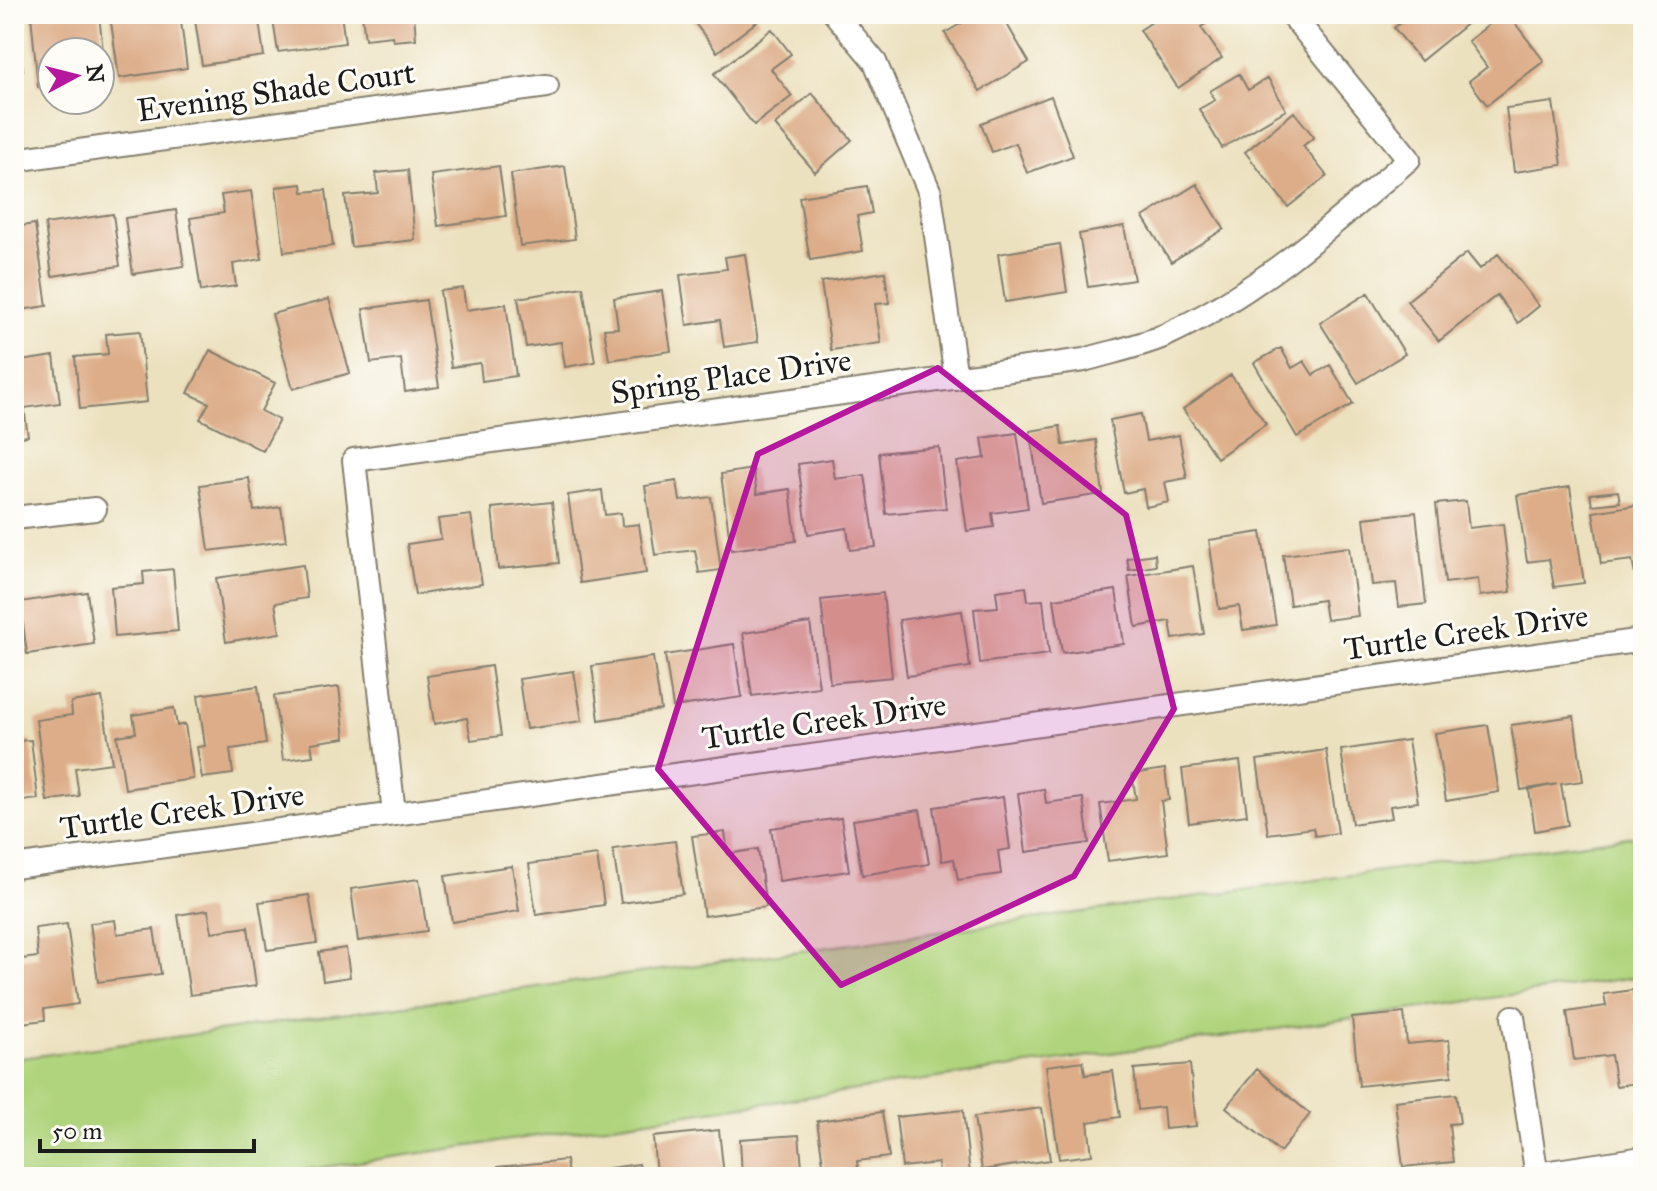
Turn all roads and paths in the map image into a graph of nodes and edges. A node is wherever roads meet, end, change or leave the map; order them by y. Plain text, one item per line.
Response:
1 (835, 14) edge
2 (1291, 14) edge
3 (547, 86) dead end
4 (14, 160) edge
5 (956, 378) junction
6 (95, 509) dead end
7 (14, 518) edge
8 (1643, 640) edge
9 (394, 813) junction
10 (14, 867) edge
11 (1513, 1017) dead end
12 (1643, 1158) edge
13 (1537, 1176) edge

1 - 5 street
2 - 5 street, Spring Place Drive
3 - 4 street, Evening Shade Court
5 - 9 street, Spring Place Drive
6 - 7 street
8 - 9 street, Turtle Creek Drive
9 - 10 street, Turtle Creek Drive
11 - 13 street
12 - 13 street

